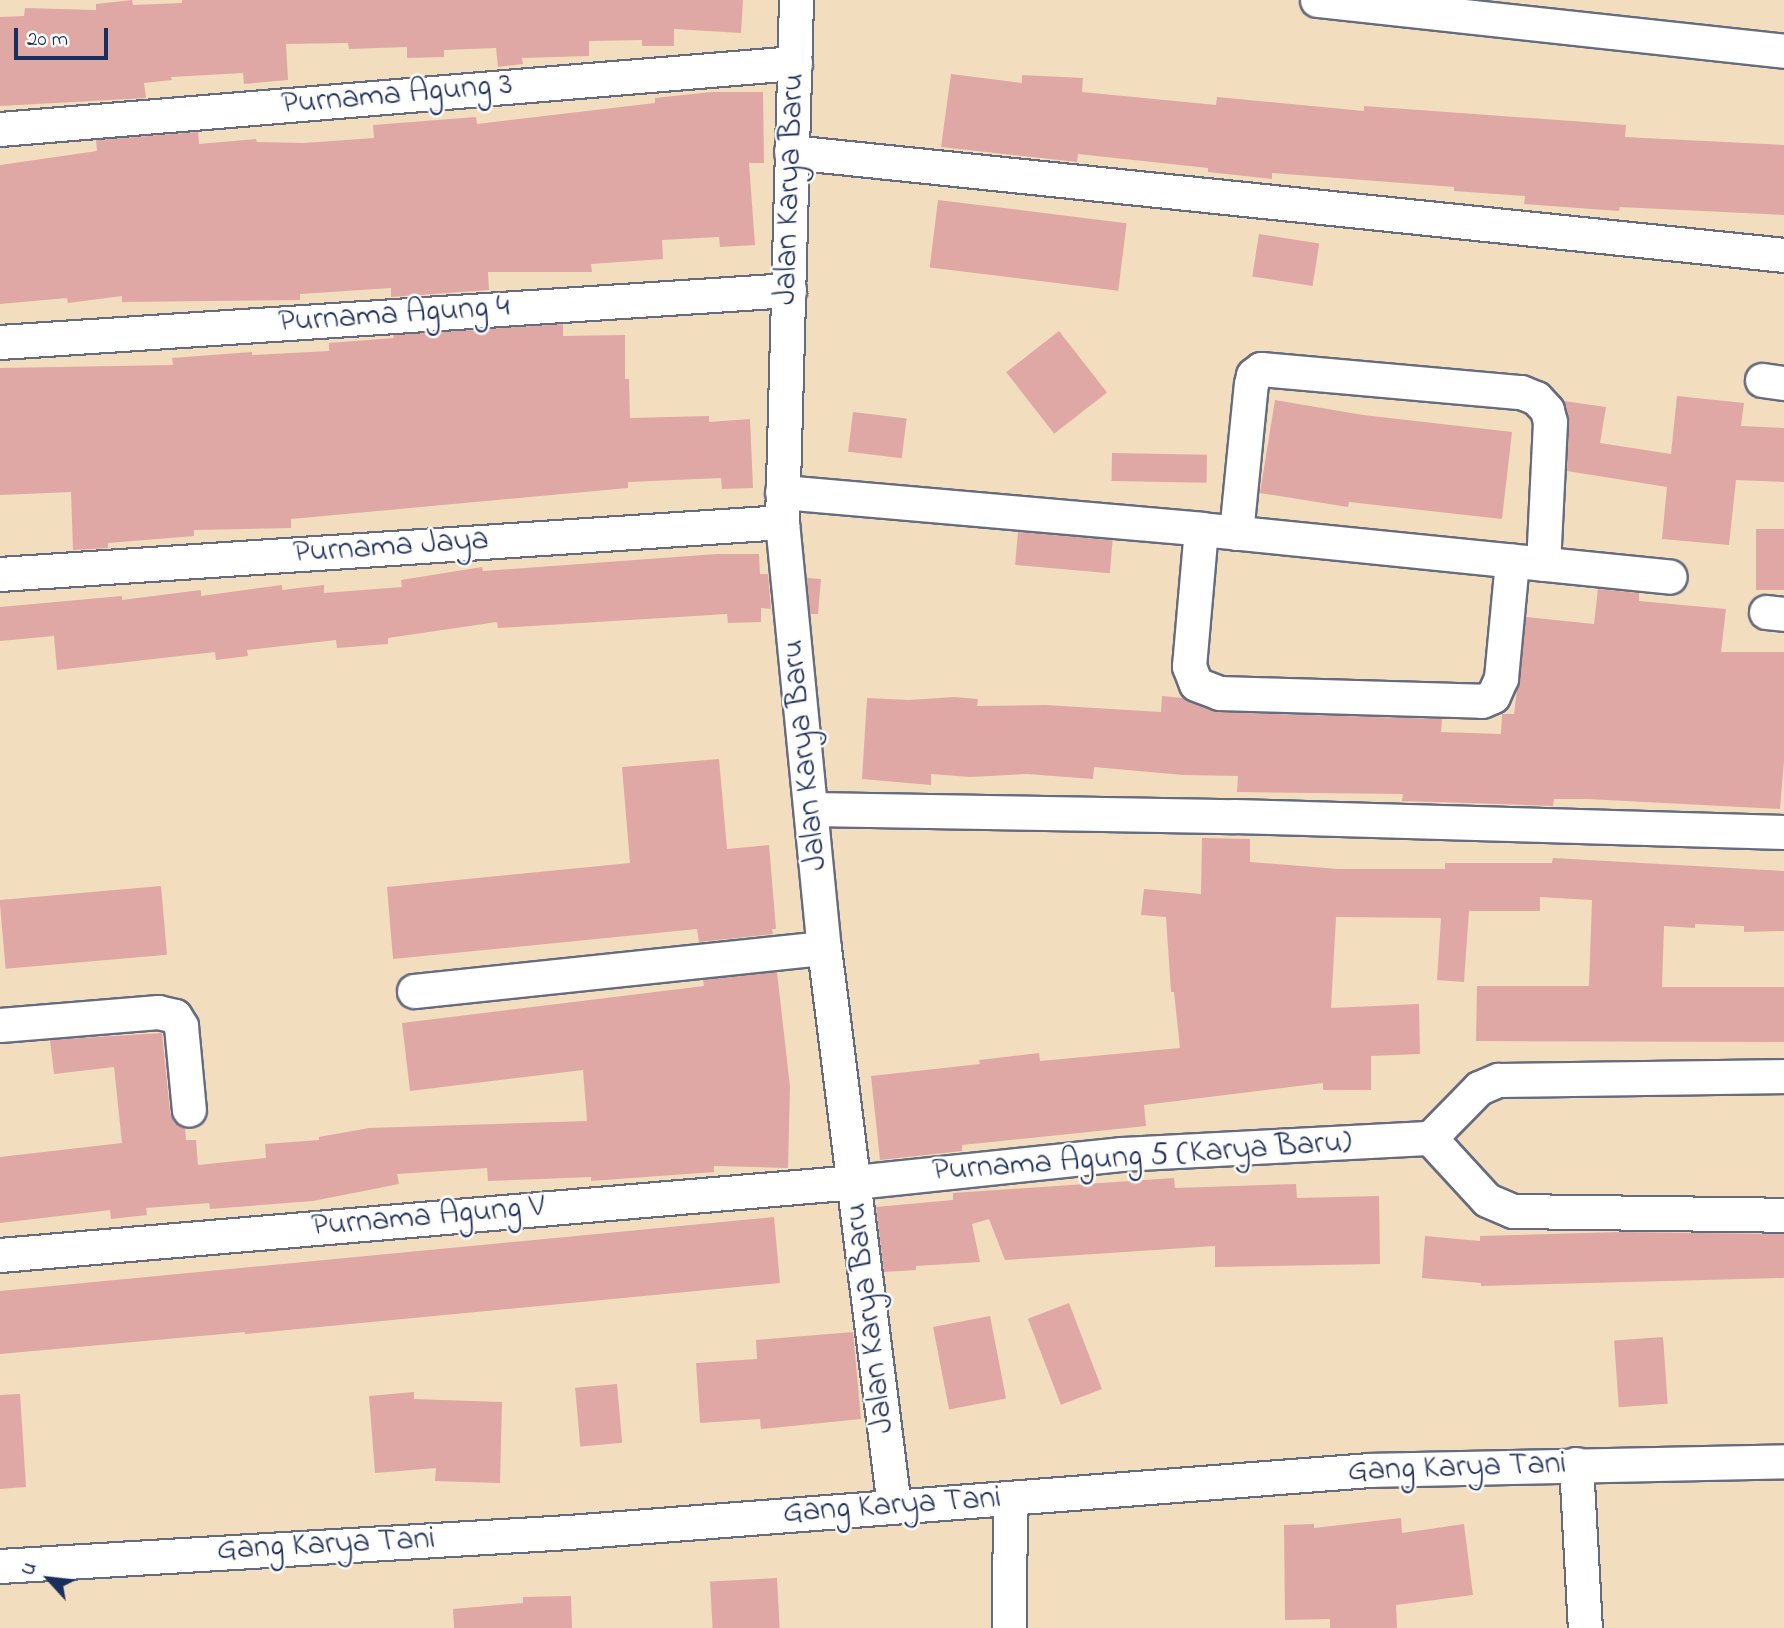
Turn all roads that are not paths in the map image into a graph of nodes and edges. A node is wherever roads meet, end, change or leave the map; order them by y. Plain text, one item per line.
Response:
1 (796, 0) edge
2 (1317, 0) edge
3 (1784, 51) edge
4 (795, 63) junction
5 (0, 129) edge
6 (791, 152) junction
7 (1784, 255) edge
8 (789, 290) junction
9 (0, 342) edge
10 (782, 507) junction
11 (1201, 529) junction
12 (1236, 533) junction
13 (1527, 562) junction
14 (0, 574) edge
15 (1670, 577) dead end
16 (812, 809) junction
17 (1784, 832) edge
18 (824, 948) junction
19 (414, 991) dead end
20 (0, 1025) edge
21 (1784, 1076) edge
22 (189, 1110) dead end
23 (1430, 1138) junction
24 (855, 1182) junction
25 (1784, 1215) edge
26 (0, 1255) edge
27 (1784, 1461) edge
28 (1576, 1464) junction
29 (1010, 1497) junction
30 (894, 1506) junction
31 (0, 1566) edge
32 (1009, 1628) edge
33 (1585, 1628) edge

1 - 4 street, Jalan Karya Baru
2 - 3 street
4 - 5 street, Purnama Agung 3
4 - 6 street, Jalan Karya Baru
6 - 7 street
6 - 8 street, Jalan Karya Baru
8 - 9 street, Purnama Agung 4
8 - 10 street, Jalan Karya Baru
10 - 11 street, Purnama Jaya
10 - 14 street, Purnama Jaya
10 - 16 street, Jalan Karya Baru
11 - 12 street, Purnama Jaya
11 - 13 street
12 - 13 street, Purnama Jaya
12 - 13 street
13 - 15 street, Purnama Jaya
16 - 17 street
16 - 18 street, Jalan Karya Baru
18 - 19 street
18 - 24 street, Jalan Karya Baru
20 - 22 street
21 - 23 street
23 - 24 street, Purnama Agung 5 (Karya Baru)
23 - 25 street
24 - 26 street, Purnama Agung V
24 - 30 street, Jalan Karya Baru
27 - 28 street, Gang Karya Tani
28 - 29 street, Gang Karya Tani
28 - 33 street
29 - 30 street, Gang Karya Tani
29 - 32 street
30 - 31 street, Gang Karya Tani

